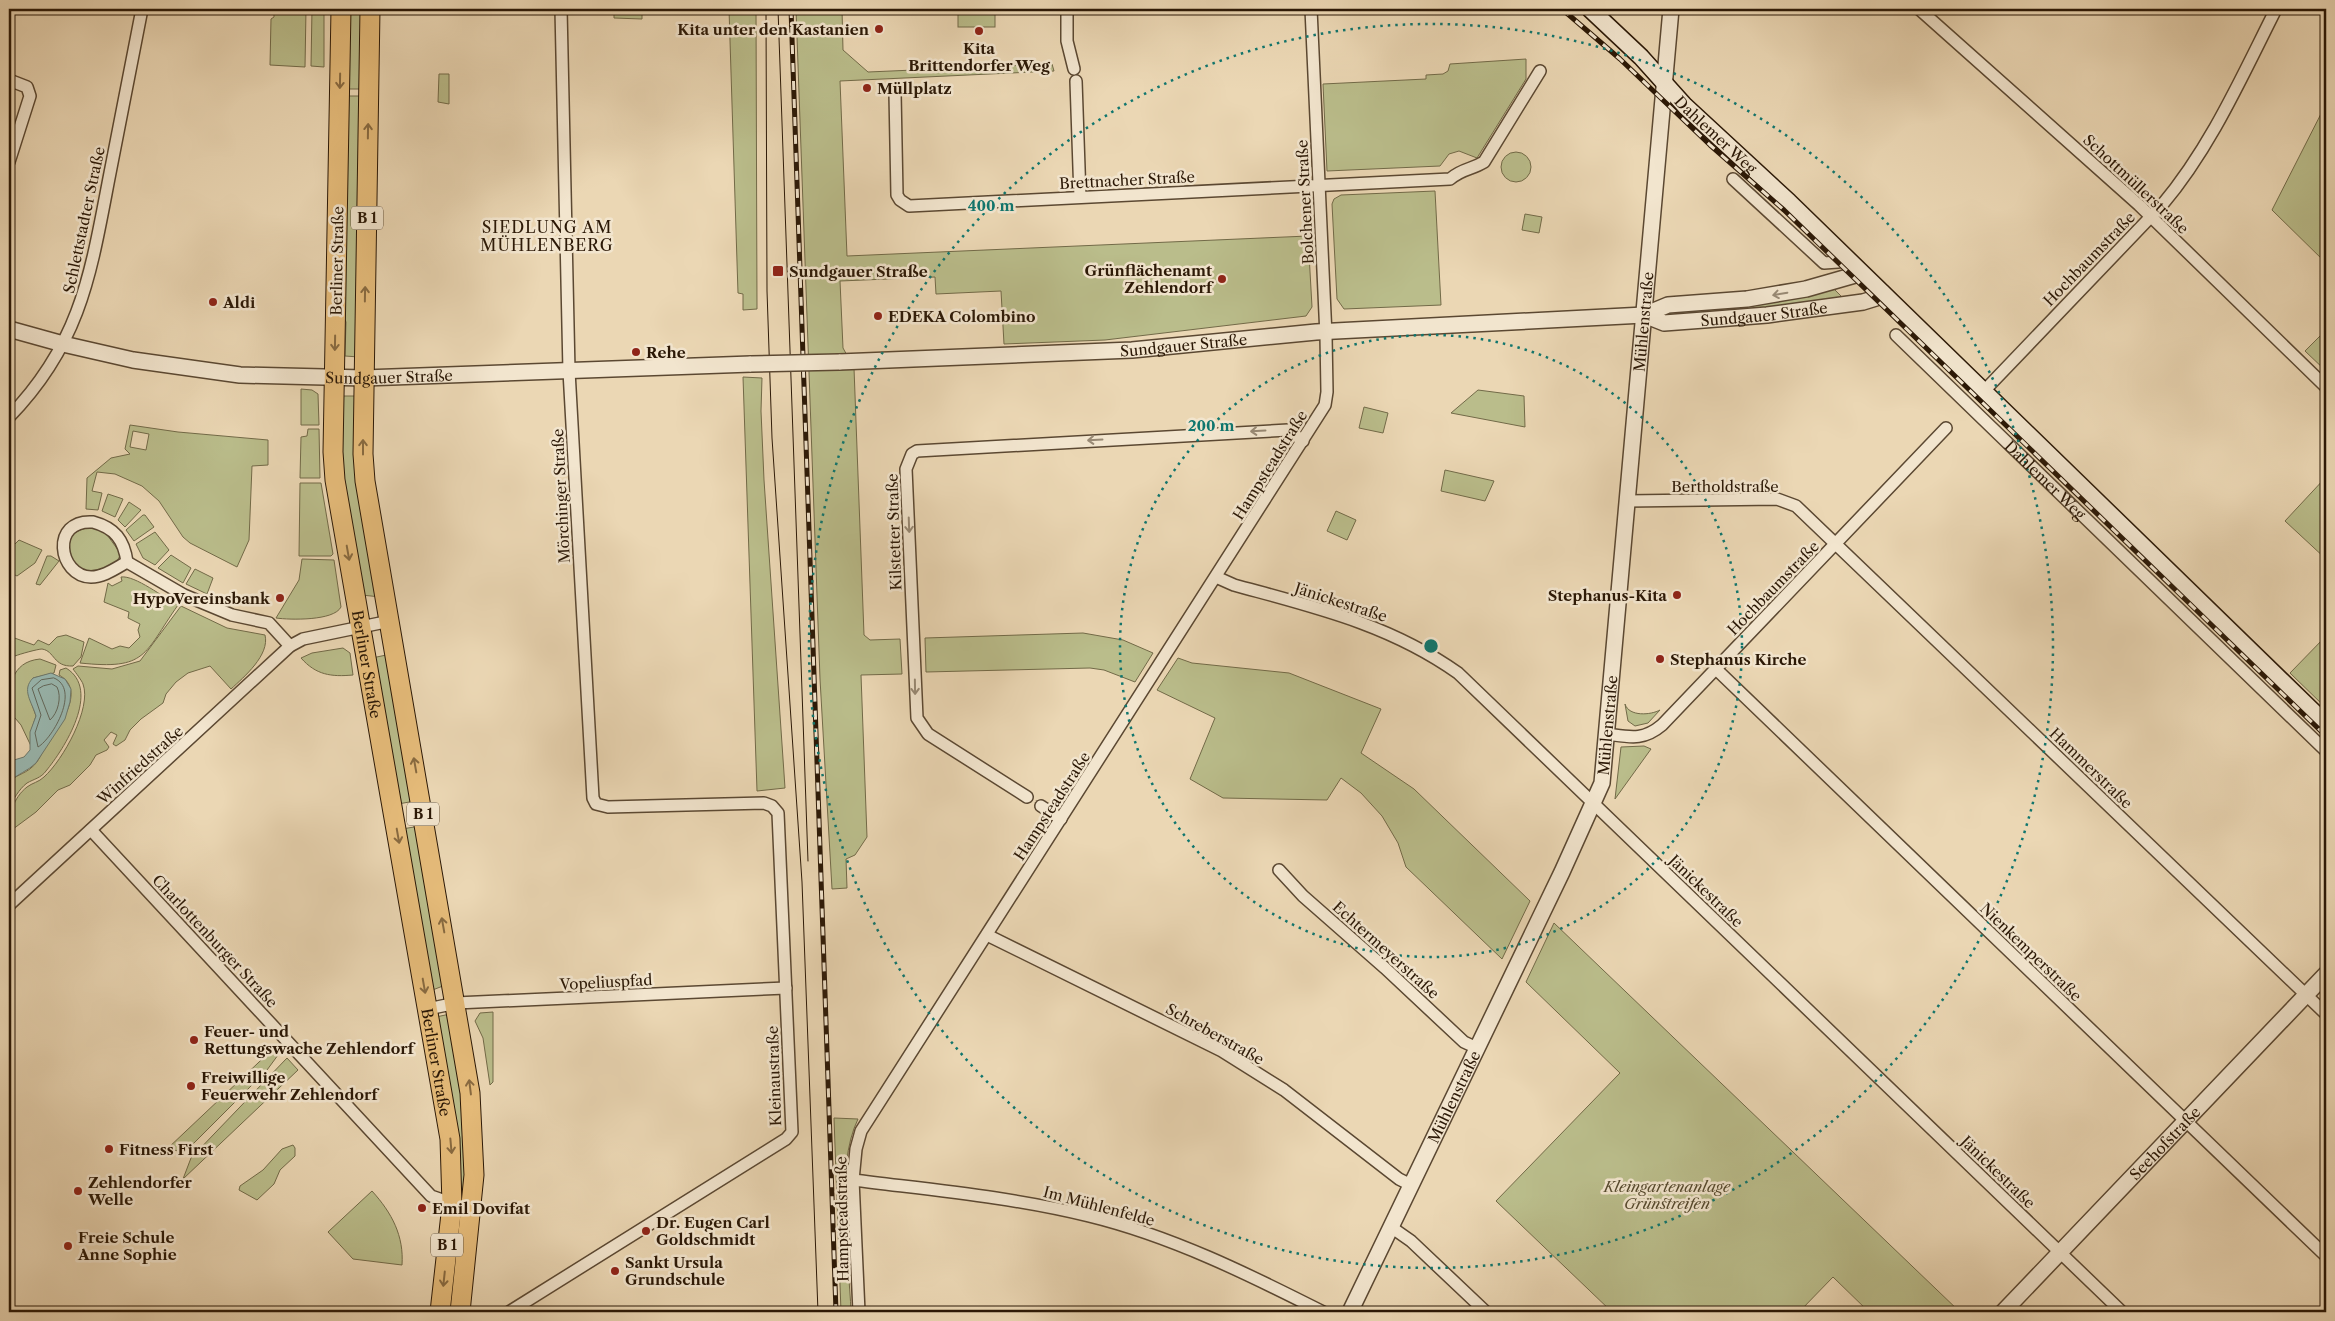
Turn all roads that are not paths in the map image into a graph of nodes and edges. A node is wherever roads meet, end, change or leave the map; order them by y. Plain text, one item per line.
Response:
1 (142, 9) edge
2 (341, 9) edge
3 (370, 9) edge
4 (561, 9) edge
5 (1067, 9) edge
6 (1311, 9) edge
7 (1590, 9) edge
8 (1671, 9) edge
9 (1919, 9) edge
10 (2276, 9) edge
11 (1540, 71) dead end
12 (9, 80) edge
13 (1664, 83) junction
14 (895, 93) dead end
15 (9, 162) edge
16 (1733, 179) dead end
17 (1319, 184) junction
18 (1080, 197) junction
19 (2150, 216) junction
20 (1844, 257) junction
21 (1862, 273) junction
22 (1883, 293) junction
23 (1644, 315) junction
24 (9, 328) edge
25 (1326, 331) junction
26 (1896, 335) dead end
27 (64, 344) junction
28 (1949, 356) junction
29 (568, 371) junction
30 (1934, 371) junction
31 (335, 377) junction
32 (364, 378) junction
33 (2326, 387) edge
34 (1984, 391) junction
35 (2010, 416) junction
36 (9, 417) edge
37 (1946, 428) dead end
38 (1996, 430) junction
39 (1303, 440) junction
40 (1627, 501) junction
41 (2110, 514) junction
42 (2097, 527) junction
43 (1836, 544) junction
44 (127, 562) junction
45 (2160, 562) junction
46 (2147, 575) junction
47 (1216, 577) junction
48 (390, 621) junction
49 (361, 626) junction
50 (2244, 643) junction
51 (290, 646) junction
52 (2231, 657) junction
53 (1716, 669) junction
54 (2271, 670) junction
55 (2258, 683) junction
56 (2292, 691) junction
57 (2278, 704) junction
58 (2326, 724) edge
59 (1607, 734) junction
60 (2326, 751) edge
61 (1027, 797) dead end
62 (1594, 804) junction
63 (772, 806) joint
64 (1041, 806) dead end
65 (1061, 819) junction
66 (91, 830) junction
67 (1278, 870) dead end
68 (9, 905) edge
69 (987, 935) junction
70 (2326, 974) edge
71 (786, 988) junction
72 (2306, 995) junction
73 (456, 1003) junction
74 (428, 1009) junction
75 (2326, 1014) edge
76 (1477, 1048) junction
77 (2186, 1121) junction
78 (853, 1180) junction
79 (1411, 1185) junction
80 (452, 1205) junction
81 (471, 1206) junction
82 (1391, 1227) junction
83 (2060, 1252) junction
84 (2326, 1256) edge
85 (440, 1312) edge
86 (460, 1312) edge
87 (509, 1312) edge
88 (860, 1312) edge
89 (1323, 1312) edge
90 (1350, 1312) edge
91 (1486, 1312) edge
92 (2003, 1312) edge
93 (2122, 1312) edge

1 - 27 street, Schlettstadter Straße
2 -> 31 main road, Berliner Straße / B 1
32 -> 3 main road, Berliner Straße / B 1
4 - 29 street, Mörchinger Straße
5 - 18 street
6 - 17 street, Bolchener Straße
7 - 13 main road, Dahlemer Weg
8 - 13 street, Mühlenstraße
9 - 19 street, Schottmüllerstraße
10 - 19 street, Hochbaumstraße
11 - 17 street, Brettnacher Straße
12 - 15 street
13 - 20 main road, Dahlemer Weg
13 - 23 street, Mühlenstraße
14 - 18 street, Brettnacher Straße
16 - 20 street, Dahlemer Weg
17 - 18 street, Brettnacher Straße
17 - 25 street, Bolchener Straße
19 - 33 street, Schottmüllerstraße
19 - 34 street, Hochbaumstraße
20 - 21 main road, Dahlemer Weg
21 - 22 main road, Dahlemer Weg
21 -> 23 street, Sundgauer Straße
22 - 23 street, Sundgauer Straße
22 - 28 main road, Dahlemer Weg
23 - 25 street, Sundgauer Straße
23 - 40 street, Mühlenstraße
24 - 27 street, Sundgauer Straße
25 - 29 street, Sundgauer Straße, bridge
25 - 39 street, Hampsteadstraße
26 - 30 street, Dahlemer Weg
27 - 31 street, Sundgauer Straße
27 - 36 street, Schlettstadter Straße
28 - 30 street
28 - 34 main road, Dahlemer Weg
29 - 32 street, Sundgauer Straße
29 - 63 street, Mörchinger Straße
30 - 38 street, Dahlemer Weg
31 - 32 street, Sundgauer Straße
31 -> 49 main road, Berliner Straße / B 1
48 -> 32 main road, Berliner Straße / B 1
34 - 35 main road, Dahlemer Weg
35 - 38 street, Dahlemer Weg
35 - 41 main road, Dahlemer Weg
37 - 43 street, Hochbaumstraße
38 - 42 street, Dahlemer Weg
39 - 47 street, Hampsteadstraße
39 -> 61 street, Kilstetter Straße
40 - 43 street, Bertholdstraße
40 - 59 street, Mühlenstraße
41 - 42 street, Dahlemer Weg
41 - 45 main road, Dahlemer Weg
42 - 46 street, Dahlemer Weg
43 - 53 street, Hochbaumstraße
43 - 72 street, Hammerstraße
44 - 44 street
44 - 51 street
45 - 46 street
45 - 50 main road, Dahlemer Weg
46 - 52 street, Dahlemer Weg
47 - 62 street, Jänickestraße
47 - 65 street, Hampsteadstraße
48 - 49 street, Winfriedstraße
73 -> 48 main road, Berliner Straße / B 1
49 - 51 street, Winfriedstraße
49 -> 74 main road, Berliner Straße / B 1
50 - 52 street
50 - 54 main road, Dahlemer Weg
51 - 66 street, Winfriedstraße
52 - 55 street, Dahlemer Weg
53 - 59 street, Hochbaumstraße
53 - 77 street, Nienkemperstraße
54 - 55 street
54 - 56 main road, Dahlemer Weg
55 - 57 street, Dahlemer Weg
56 - 57 street
56 - 58 main road, Dahlemer Weg
57 - 60 street, Dahlemer Weg
59 - 62 street, Mühlenstraße
62 - 76 street, Mühlenstraße
62 - 83 street, Jänickestraße
63 - 71 street, Kleinaustraße
64 - 65 street
65 - 69 street, Hampsteadstraße
66 - 68 street, Winfriedstraße
66 - 80 street, Charlottenburger Straße
67 - 76 street, Echtermeyerstraße
69 - 78 street, Hampsteadstraße
69 - 79 street, Schreberstraße
70 - 72 street, Seehofstraße
71 - 73 street, Vopeliuspfad
71 - 87 street, Kleinaustraße
72 - 75 street, Hammerstraße
72 - 77 street, Seehofstraße
73 - 74 street, Vopeliuspfad
81 -> 73 main road, Berliner Straße / B 1
74 -> 80 main road, Berliner Straße / B 1
76 - 79 street, Mühlenstraße
77 - 83 street, Seehofstraße
77 - 84 street, Nienkemperstraße
78 - 88 street, Hampsteadstraße
78 - 89 street, Im Mühlenfelde
79 - 82 street, Mühlenstraße
80 - 81 street, Charlottenburger Straße
80 -> 85 main road, Berliner Straße / B 1
81 - 86 main road, Berliner Straße / B 1
82 - 90 street, Mühlenstraße
82 - 91 street
83 - 92 street, Seehofstraße
83 - 93 street, Jänickestraße

